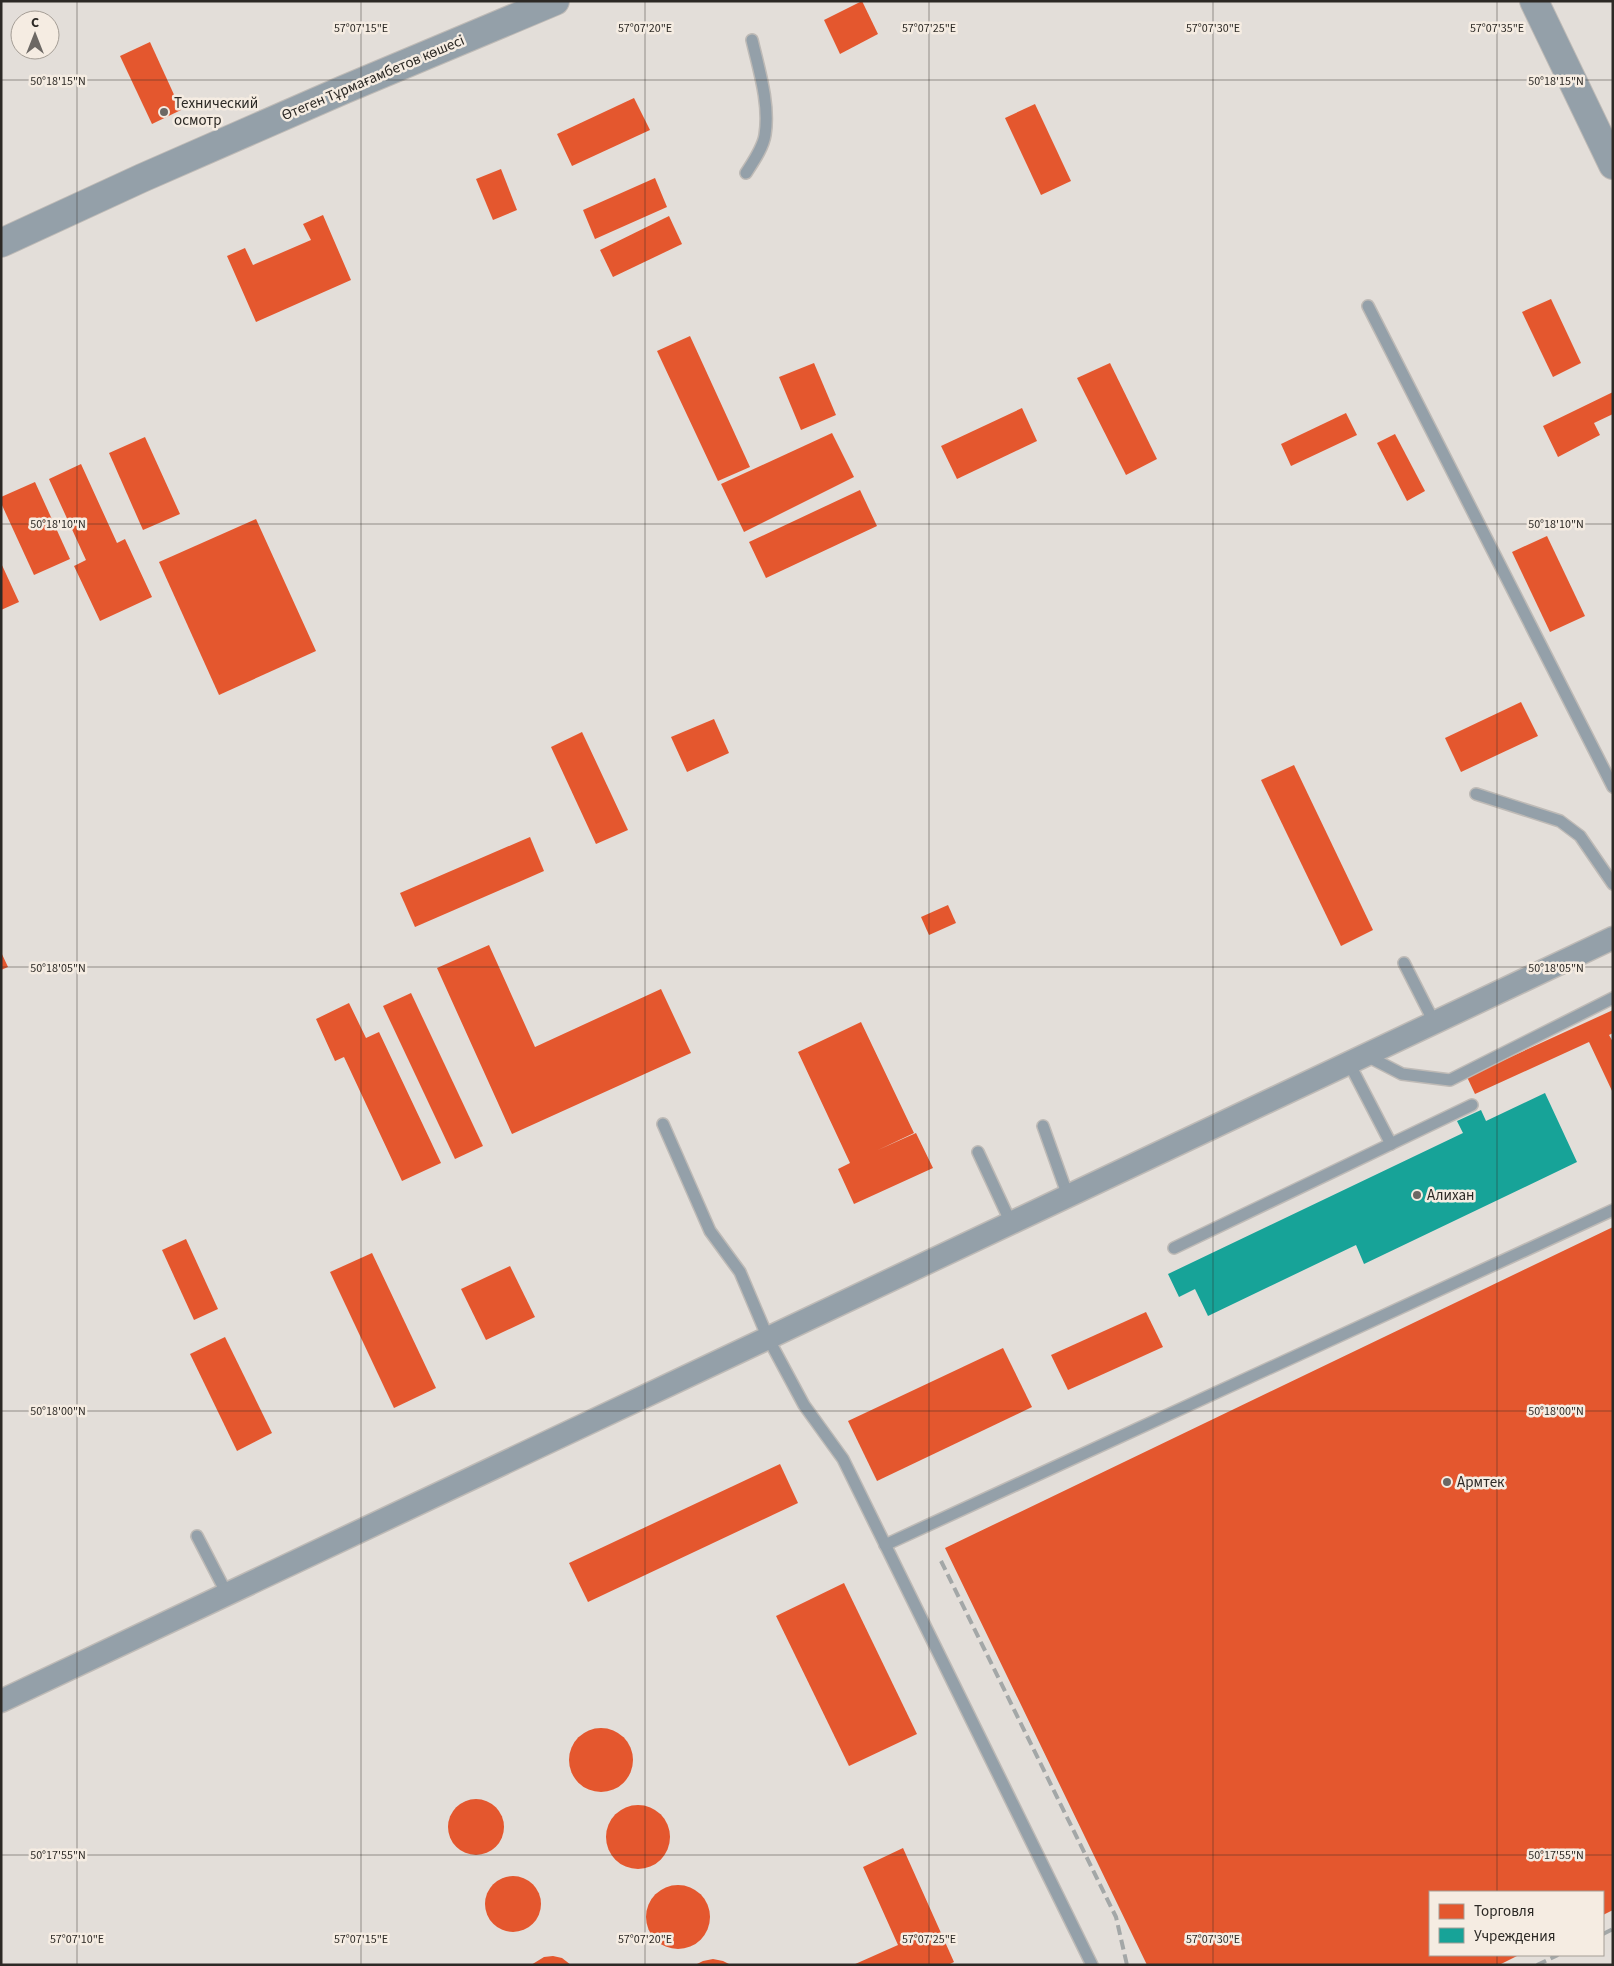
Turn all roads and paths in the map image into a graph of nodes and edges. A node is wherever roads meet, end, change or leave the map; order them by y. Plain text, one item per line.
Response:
1 (555, 1) edge
2 (1534, 1) edge
3 (752, 40) dead end
4 (1610, 154) edge
5 (746, 173) dead end
6 (1, 244) edge
7 (1368, 306) dead end
8 (1613, 787) edge
9 (1476, 794) dead end
10 (1613, 884) edge
11 (1613, 938) edge
12 (1404, 963) dead end
13 (1613, 998) edge
14 (1434, 1022) junction
15 (1357, 1059) junction
16 (1472, 1105) dead end
17 (663, 1124) dead end
18 (1043, 1126) dead end
19 (1391, 1144) junction
20 (978, 1152) dead end
21 (1068, 1196) junction
22 (1613, 1210) edge
23 (1011, 1223) junction
24 (1174, 1248) dead end
25 (768, 1338) junction
26 (197, 1536) dead end
27 (885, 1545) junction
28 (227, 1594) junction
29 (1, 1701) edge
30 (1092, 1965) edge

1 - 6 street, Өтеген Тұрмағамбетов көшесі
2 - 4 street
3 - 5 lane
7 - 8 lane
9 - 10 lane
11 - 14 street
12 - 14 lane
13 - 15 lane
14 - 15 street
15 - 19 lane
15 - 21 street
16 - 19 lane
17 - 25 lane
18 - 21 lane
19 - 24 lane
20 - 23 lane
21 - 23 street
22 - 27 lane
23 - 25 street
25 - 27 lane
25 - 28 street
26 - 28 lane
27 - 30 lane
28 - 29 street

